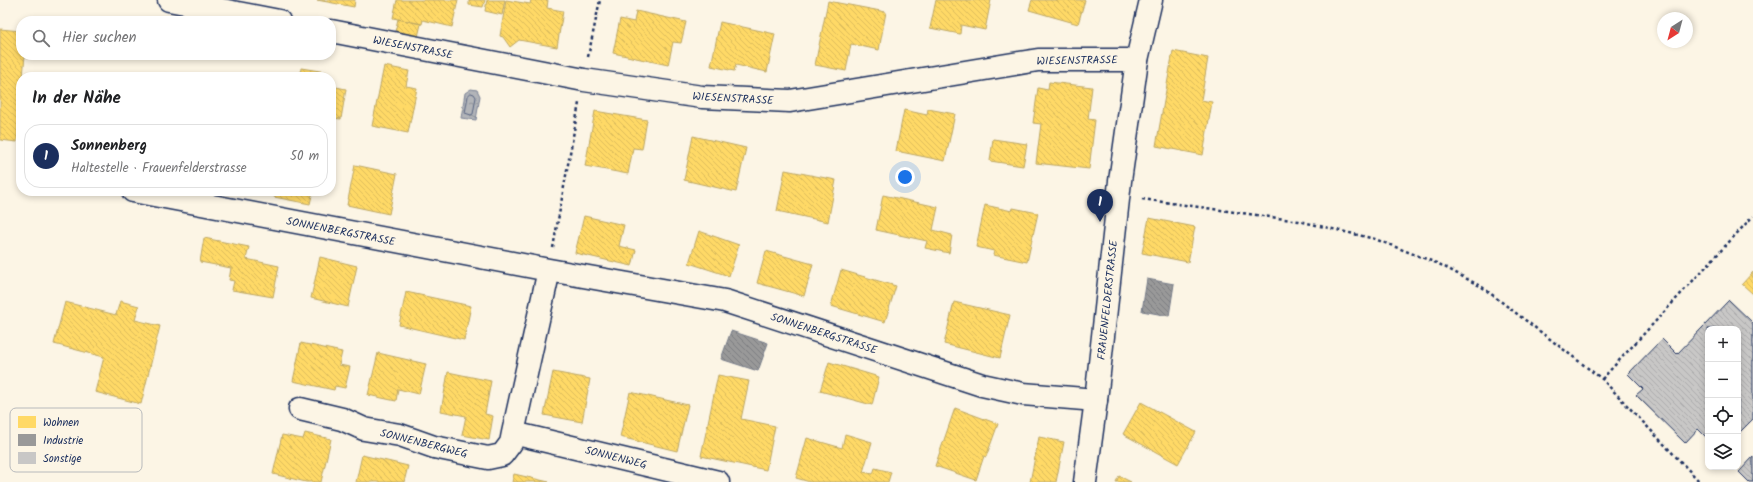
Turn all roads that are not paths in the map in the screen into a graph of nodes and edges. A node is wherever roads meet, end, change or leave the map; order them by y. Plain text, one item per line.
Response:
1 (169, 0) edge
2 (1151, 0) edge
3 (253, 16) edge
4 (336, 32) edge
5 (1137, 60) junction
6 (159, 196) edge
7 (549, 270) junction
8 (1096, 400) junction
9 (300, 409) dead end
10 (513, 433) junction
11 (718, 482) edge
12 (1085, 482) edge

1 - 3 street
2 - 5 street, FRAUENFELDERSTRASSE
4 - 5 street, WIESENSTRASSE
5 - 8 street, FRAUENFELDERSTRASSE
6 - 7 street, SONNENBERGSTRASSE
7 - 8 street, SONNENBERGSTRASSE
7 - 10 street
8 - 12 street, FRAUENFELDERSTRASSE
9 - 10 street, SONNENBERGWEG
10 - 11 street, SONNENWEG

